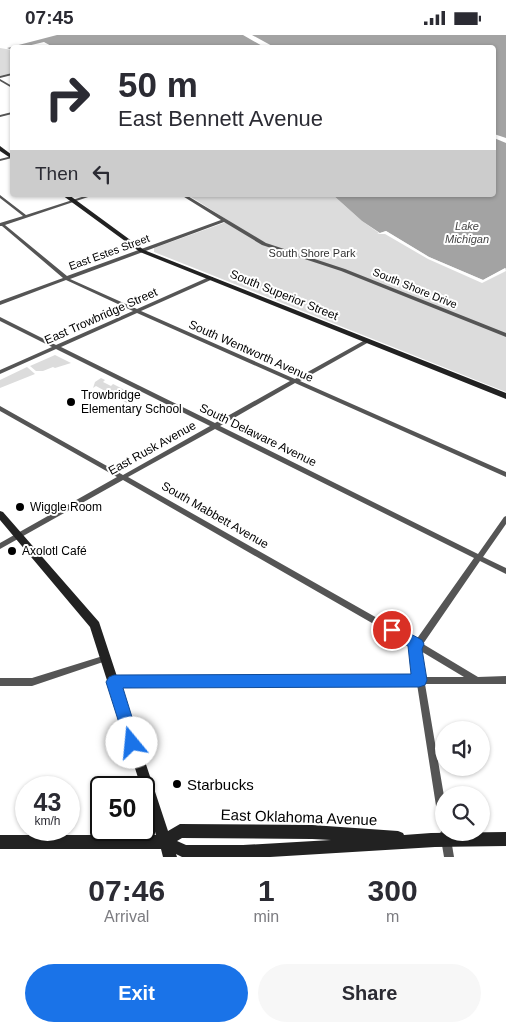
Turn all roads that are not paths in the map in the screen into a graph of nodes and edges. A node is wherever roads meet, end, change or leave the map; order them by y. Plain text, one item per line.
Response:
1 (0, 196) edge
2 (68, 197) edge
3 (86, 197) edge
4 (186, 197) edge
5 (73, 201) junction
6 (25, 216) junction
7 (224, 221) junction
8 (1, 224) edge
9 (142, 251) junction
10 (66, 278) junction
11 (211, 278) junction
12 (0, 303) edge
13 (137, 311) junction
14 (0, 319) edge
15 (506, 335) edge
16 (367, 341) junction
17 (56, 347) junction
18 (0, 372) edge
19 (296, 381) junction
20 (506, 396) edge
21 (0, 408) edge
22 (214, 427) junction
23 (506, 475) edge
24 (123, 478) junction
25 (0, 514) edge
26 (506, 519) edge
27 (19, 536) junction
28 (0, 546) edge
29 (479, 557) junction
30 (506, 571) edge
31 (417, 644) junction
32 (106, 658) junction
33 (419, 680) junction
34 (477, 680) junction
35 (506, 680) edge
36 (0, 682) edge
37 (114, 682) junction
38 (437, 786) edge
39 (435, 837) edge
40 (435, 838) edge
41 (490, 838) edge
42 (506, 839) edge
43 (443, 841) edge
44 (0, 842) edge
45 (164, 842) junction
46 (170, 857) edge
47 (449, 857) edge

1 - 6 street
2 - 5 street, South Superior Street
3 - 5 street
4 - 7 street, South Shore Drive
5 - 6 street
5 - 9 street, South Superior Street
6 - 8 street
7 - 9 street, East Estes Street
7 - 15 street, South Shore Drive
8 - 10 street, South Wentworth Avenue
9 - 10 street, East Estes Street
9 - 11 street, South Superior Street
10 - 12 street, East Estes Street
10 - 13 street, South Wentworth Avenue
11 - 13 street, East Trowbridge Street
11 - 16 street, South Superior Street
13 - 17 street, East Trowbridge Street
13 - 19 street, South Wentworth Avenue
14 - 17 street, South Delaware Avenue
16 - 19 street, East Rusk Avenue
16 - 20 street, South Superior Street
17 - 18 street, East Trowbridge Street
17 - 22 street, South Delaware Avenue
19 - 22 street, East Rusk Avenue
19 - 23 street, South Wentworth Avenue
21 - 24 street, South Mabbett Avenue
22 - 24 street, East Rusk Avenue
22 - 29 street, South Delaware Avenue
24 - 27 street, East Rusk Avenue
24 - 31 street, South Mabbett Avenue
25 - 27 street
26 - 29 street
27 - 28 street, East Rusk Avenue
27 - 32 street
29 - 30 street, South Delaware Avenue
29 - 31 street
31 - 33 street
31 - 34 street, South Mabbett Avenue
32 - 36 street
32 - 37 street
33 - 34 street
33 - 37 street
33 - 38 street
34 - 35 street
37 - 45 street
39 - 45 street, East Oklahoma Avenue
40 - 45 street, East Oklahoma Avenue
41 - 42 street, East Oklahoma Avenue
43 - 47 street
44 - 45 street, East Oklahoma Avenue
45 - 46 street

